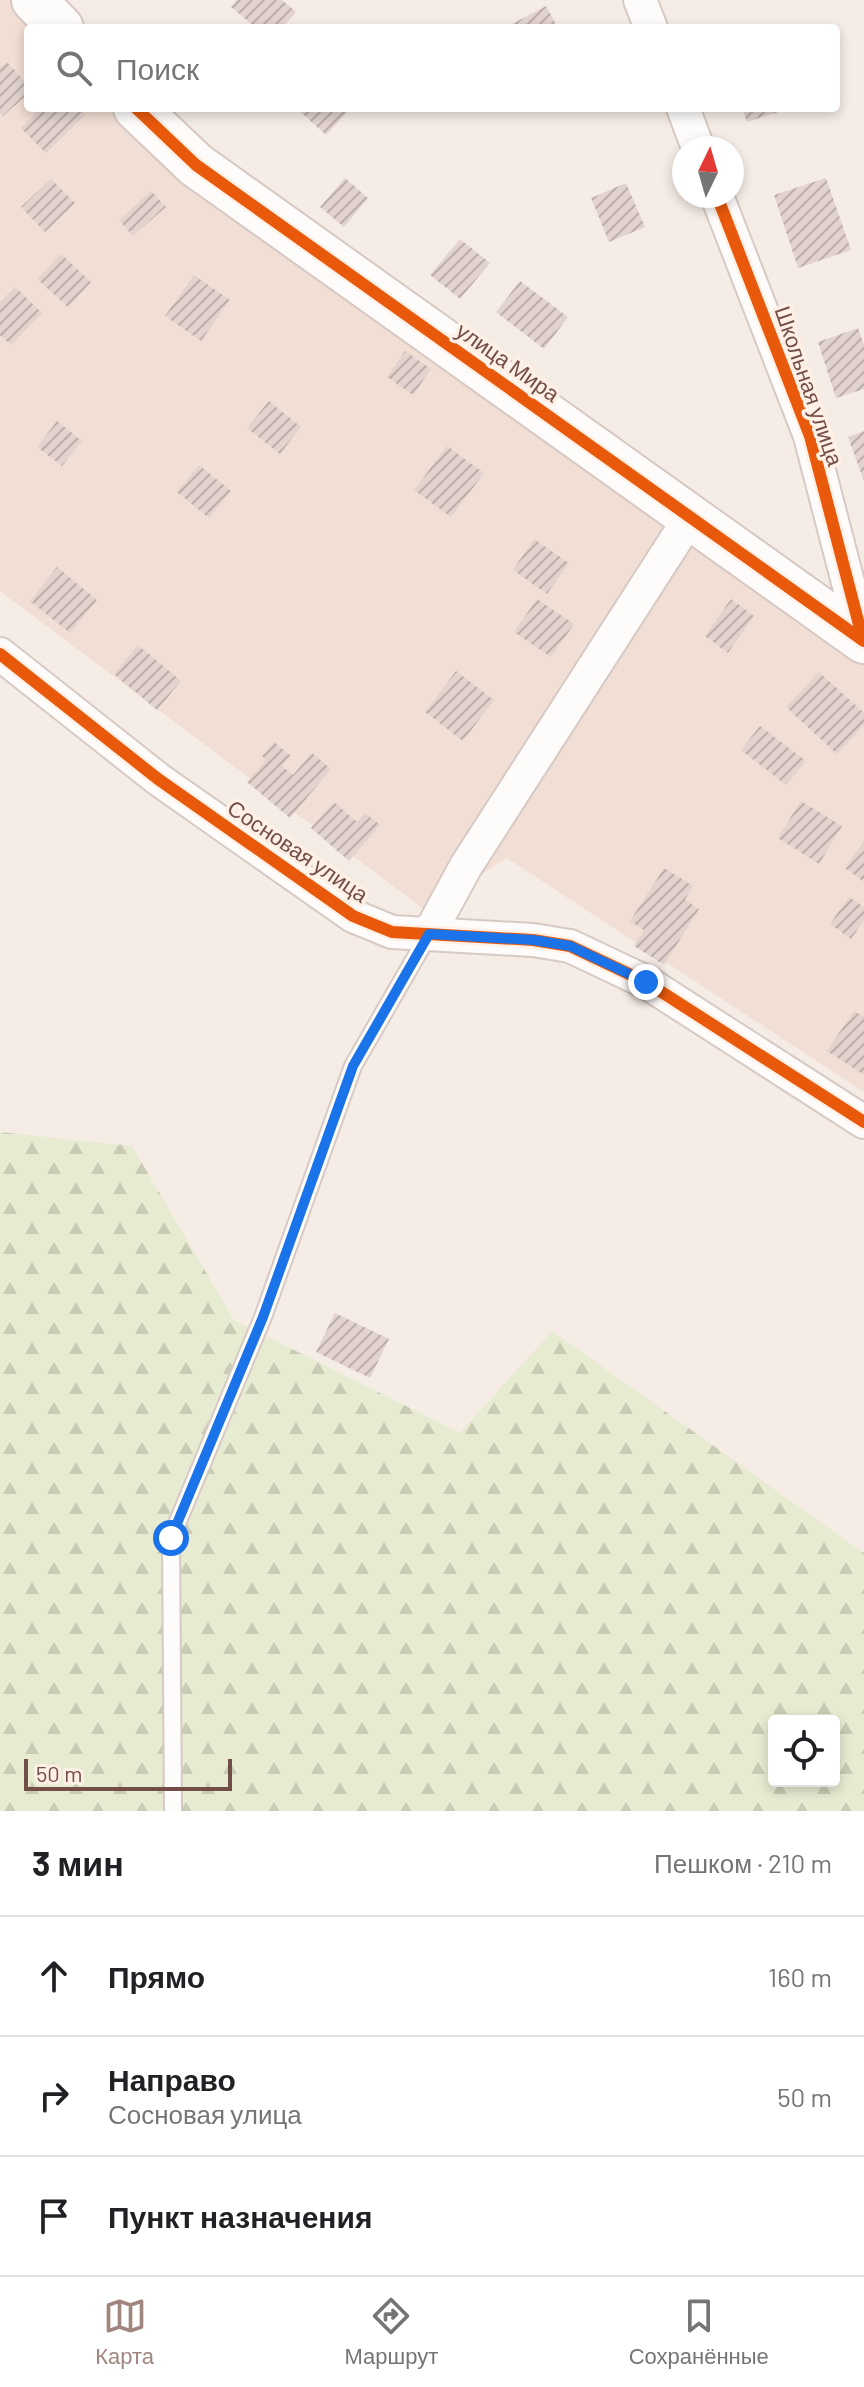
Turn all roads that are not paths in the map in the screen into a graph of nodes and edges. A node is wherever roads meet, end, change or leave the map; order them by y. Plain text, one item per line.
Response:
1 (34, 0) edge
2 (640, 0) edge
3 (57, 24) edge
4 (649, 24) edge
5 (140, 112) edge
6 (684, 112) edge
7 (694, 136) edge
8 (722, 208) edge
9 (691, 516) junction
10 (863, 641) edge
11 (0, 654) edge
12 (429, 934) junction
13 (864, 1122) edge
14 (173, 1811) edge

1 - 3 street
2 - 4 street
5 - 9 street, улица Мира
6 - 7 street
8 - 10 street, Школьная улица
9 - 10 street, улица Мира
9 - 12 street
11 - 12 street, Сосновая улица
12 - 13 street, Сосновая улица
12 - 14 lane

